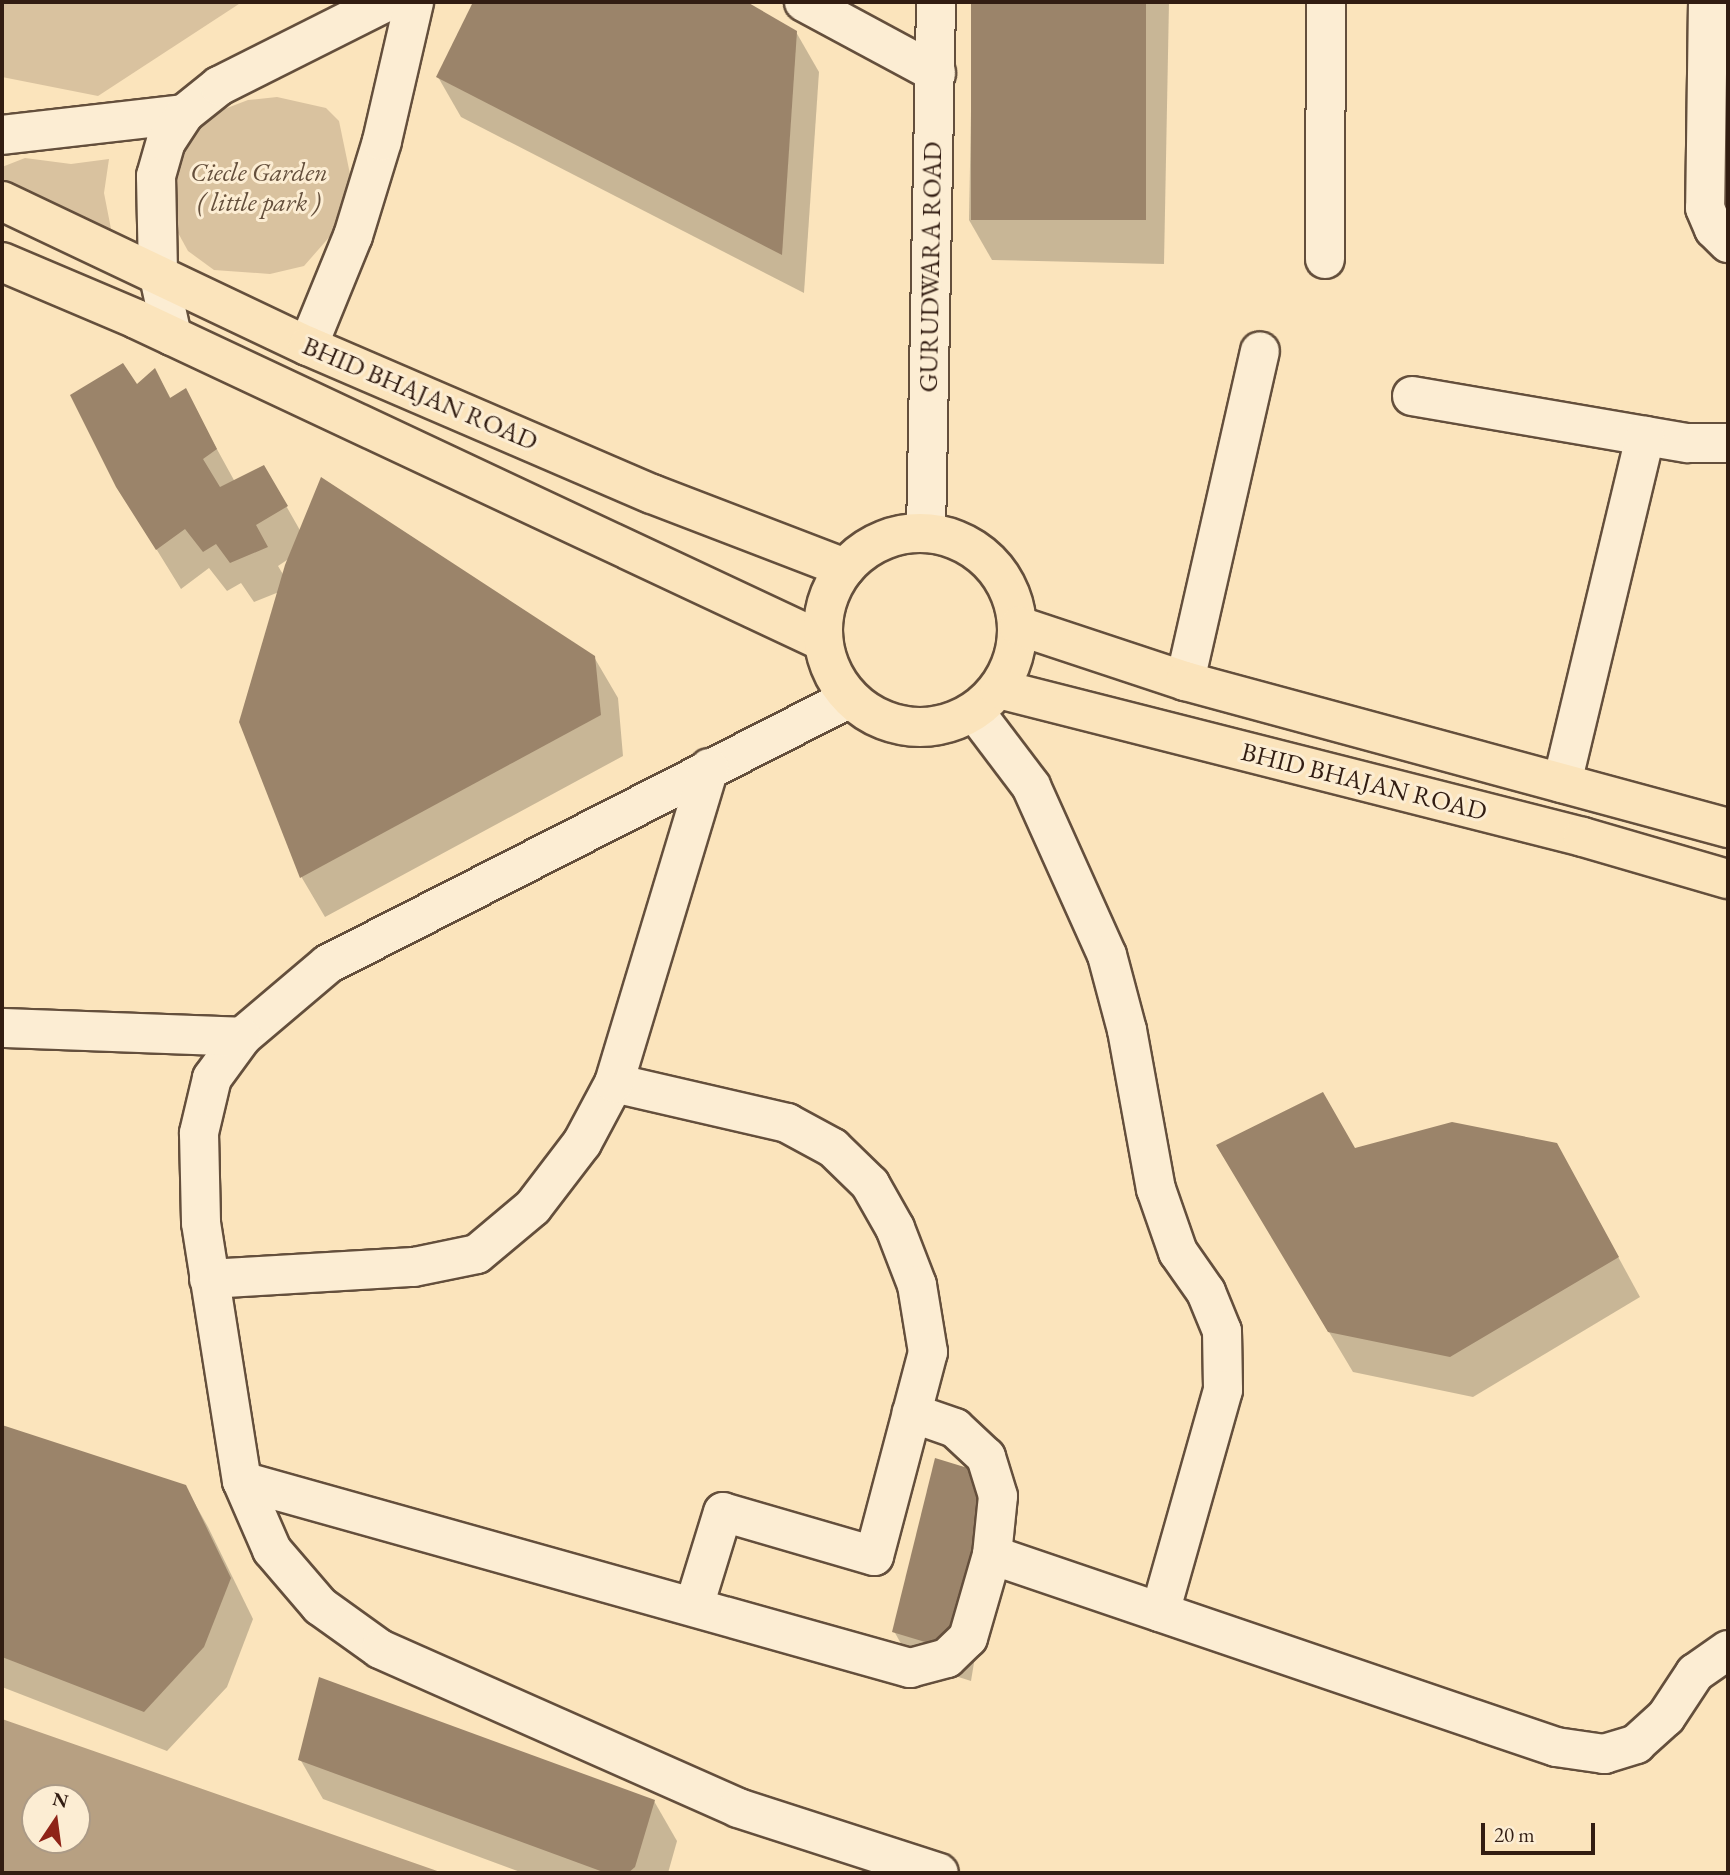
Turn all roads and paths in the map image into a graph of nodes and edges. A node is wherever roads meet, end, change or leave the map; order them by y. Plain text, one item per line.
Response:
1 (386, 2) edge
2 (414, 2) edge
3 (804, 2) edge
4 (936, 2) edge
5 (1326, 2) edge
6 (1708, 2) edge
7 (936, 73) junction
8 (184, 114) junction
9 (2, 135) edge
10 (2, 201) edge
11 (1728, 243) edge
12 (1325, 259) dead end
13 (2, 262) edge
14 (158, 272) junction
15 (172, 336) junction
16 (308, 346) junction
17 (1260, 351) dead end
18 (1412, 396) dead end
19 (1645, 436) junction
20 (1728, 443) edge
21 (926, 533) junction
22 (845, 568) junction
23 (1019, 625) junction
24 (822, 641) junction
25 (1185, 681) junction
26 (850, 698) junction
27 (987, 700) junction
28 (709, 768) junction
29 (1562, 783) junction
30 (1728, 828) edge
31 (1728, 879) edge
32 (2, 1028) edge
33 (242, 1037) junction
34 (614, 1083) junction
35 (209, 1279) junction
36 (912, 1413) junction
37 (242, 1481) junction
38 (992, 1555) junction
39 (694, 1606) junction
40 (1160, 1612) junction
41 (1728, 1650) edge
42 (939, 1873) edge

1 - 8 street
2 - 16 street
3 - 7 street
4 - 7 street, GURUDWARA ROAD
5 - 12 street
6 - 11 street
7 - 21 street, GURUDWARA ROAD
8 - 9 street
8 - 14 street
10 - 14 main road, BHID BHAJAN ROAD
13 - 15 main road, BHID BHAJAN ROAD
14 - 15 street
14 - 16 main road, BHID BHAJAN ROAD
15 - 24 main road, BHID BHAJAN ROAD
16 - 22 main road, BHID BHAJAN ROAD
17 - 25 street
18 - 19 street
19 - 20 street
19 - 29 street
21 - 22 main road
21 - 23 main road
22 - 24 main road
23 - 25 main road, BHID BHAJAN ROAD
23 - 27 main road
24 - 26 main road
25 - 29 main road, BHID BHAJAN ROAD
26 - 27 main road
26 - 28 street
27 - 31 main road, BHID BHAJAN ROAD
27 - 40 street
28 - 33 street
28 - 34 street
29 - 30 main road, BHID BHAJAN ROAD
32 - 33 street
33 - 35 street
34 - 35 street
34 - 36 street
35 - 37 street
36 - 38 street
36 - 39 street
37 - 39 street
37 - 42 street
38 - 39 street
38 - 40 street
40 - 41 street

